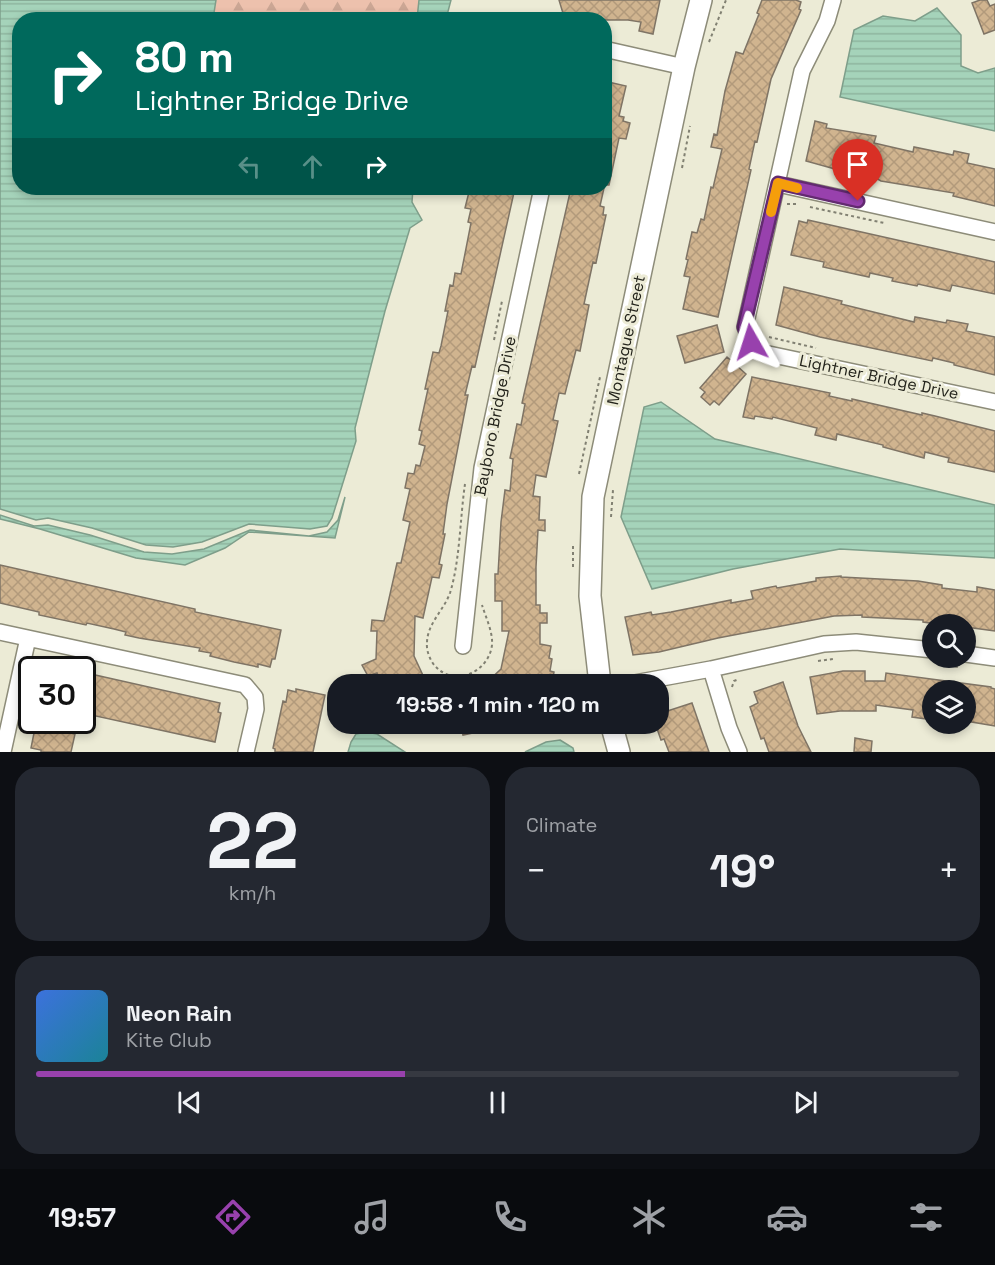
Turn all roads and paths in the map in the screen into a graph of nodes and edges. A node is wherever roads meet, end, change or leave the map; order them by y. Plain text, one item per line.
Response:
1 (701, 0) edge
2 (726, 0) edge
3 (832, 0) edge
4 (709, 44) dead end
5 (612, 51) edge
6 (684, 67) junction
7 (692, 117) dead end
8 (681, 171) dead end
9 (778, 183) junction
10 (541, 195) edge
11 (995, 232) edge
12 (768, 337) dead end
13 (820, 349) dead end
14 (995, 402) edge
15 (614, 483) dead end
16 (611, 517) dead end
17 (0, 632) edge
18 (28, 638) junction
19 (464, 646) dead end
20 (922, 654) edge
21 (995, 658) edge
22 (834, 659) dead end
23 (976, 660) edge
24 (816, 662) dead end
25 (711, 669) junction
26 (599, 674) edge
27 (669, 677) edge
28 (745, 677) dead end
29 (732, 690) dead end
30 (614, 734) edge
31 (3, 752) edge
32 (246, 752) edge
33 (620, 752) edge
34 (739, 752) edge

1 - 6 street, Montague Street
2 - 4 path
3 - 9 street, Lightner Bridge Drive
5 - 6 street
6 - 26 street, Montague Street
7 - 8 path
9 - 11 street
9 - 14 street, Lightner Bridge Drive
10 - 19 street, Bayboro Bridge Drive
12 - 13 path
15 - 16 path
17 - 18 street
18 - 31 street
18 - 32 street
20 - 25 street
21 - 23 street
22 - 24 path
25 - 27 street
25 - 34 street
28 - 29 path
30 - 33 street

